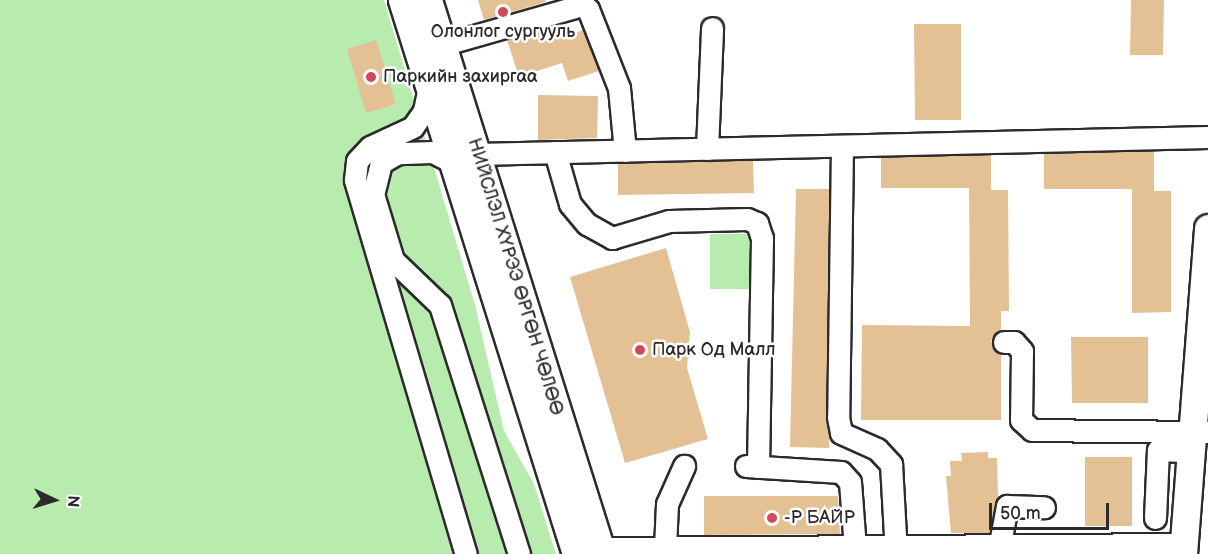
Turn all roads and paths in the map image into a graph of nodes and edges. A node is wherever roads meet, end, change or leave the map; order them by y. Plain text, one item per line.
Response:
1 (402, 0) edge
2 (428, 0) edge
3 (712, 28) dead end
4 (442, 45) junction
5 (429, 87) junction
6 (1208, 137) edge
7 (842, 146) junction
8 (708, 149) junction
9 (625, 151) junction
10 (555, 152) junction
11 (464, 158) junction
12 (1208, 228) edge
13 (1004, 342) dead end
14 (1200, 450) edge
15 (684, 466) dead end
16 (1044, 507) dead end
17 (1155, 518) dead end
18 (588, 542) edge
19 (665, 548) junction
20 (855, 548) junction
21 (998, 550) edge
22 (896, 551) edge
23 (1188, 551) edge
24 (466, 554) edge
25 (519, 554) edge

1 - 5 main road, НИЙСЛЭЛ ХҮРЭЭ ӨРГӨН ЧӨЛӨӨ
2 - 4 main road, НИЙСЛЭЛ ХҮРЭЭ ӨРГӨН ЧӨЛӨӨ
3 - 8 street
4 - 9 street
4 - 11 main road, НИЙСЛЭЛ ХҮРЭЭ ӨРГӨН ЧӨЛӨӨ
5 - 11 main road, НИЙСЛЭЛ ХҮРЭЭ ӨРГӨН ЧӨЛӨӨ
5 - 24 street
6 - 7 street
7 - 8 street
7 - 22 street
8 - 9 street
9 - 10 street
10 - 11 street
10 - 20 street
11 - 18 main road, НИЙСЛЭЛ ХҮРЭЭ ӨРГӨН ЧӨЛӨӨ
11 - 25 street
12 - 14 main road
13 - 14 street
14 - 17 street
14 - 23 main road
15 - 19 street
16 - 21 street
18 - 19 street
19 - 20 street
20 - 22 street
21 - 22 street
21 - 23 street

